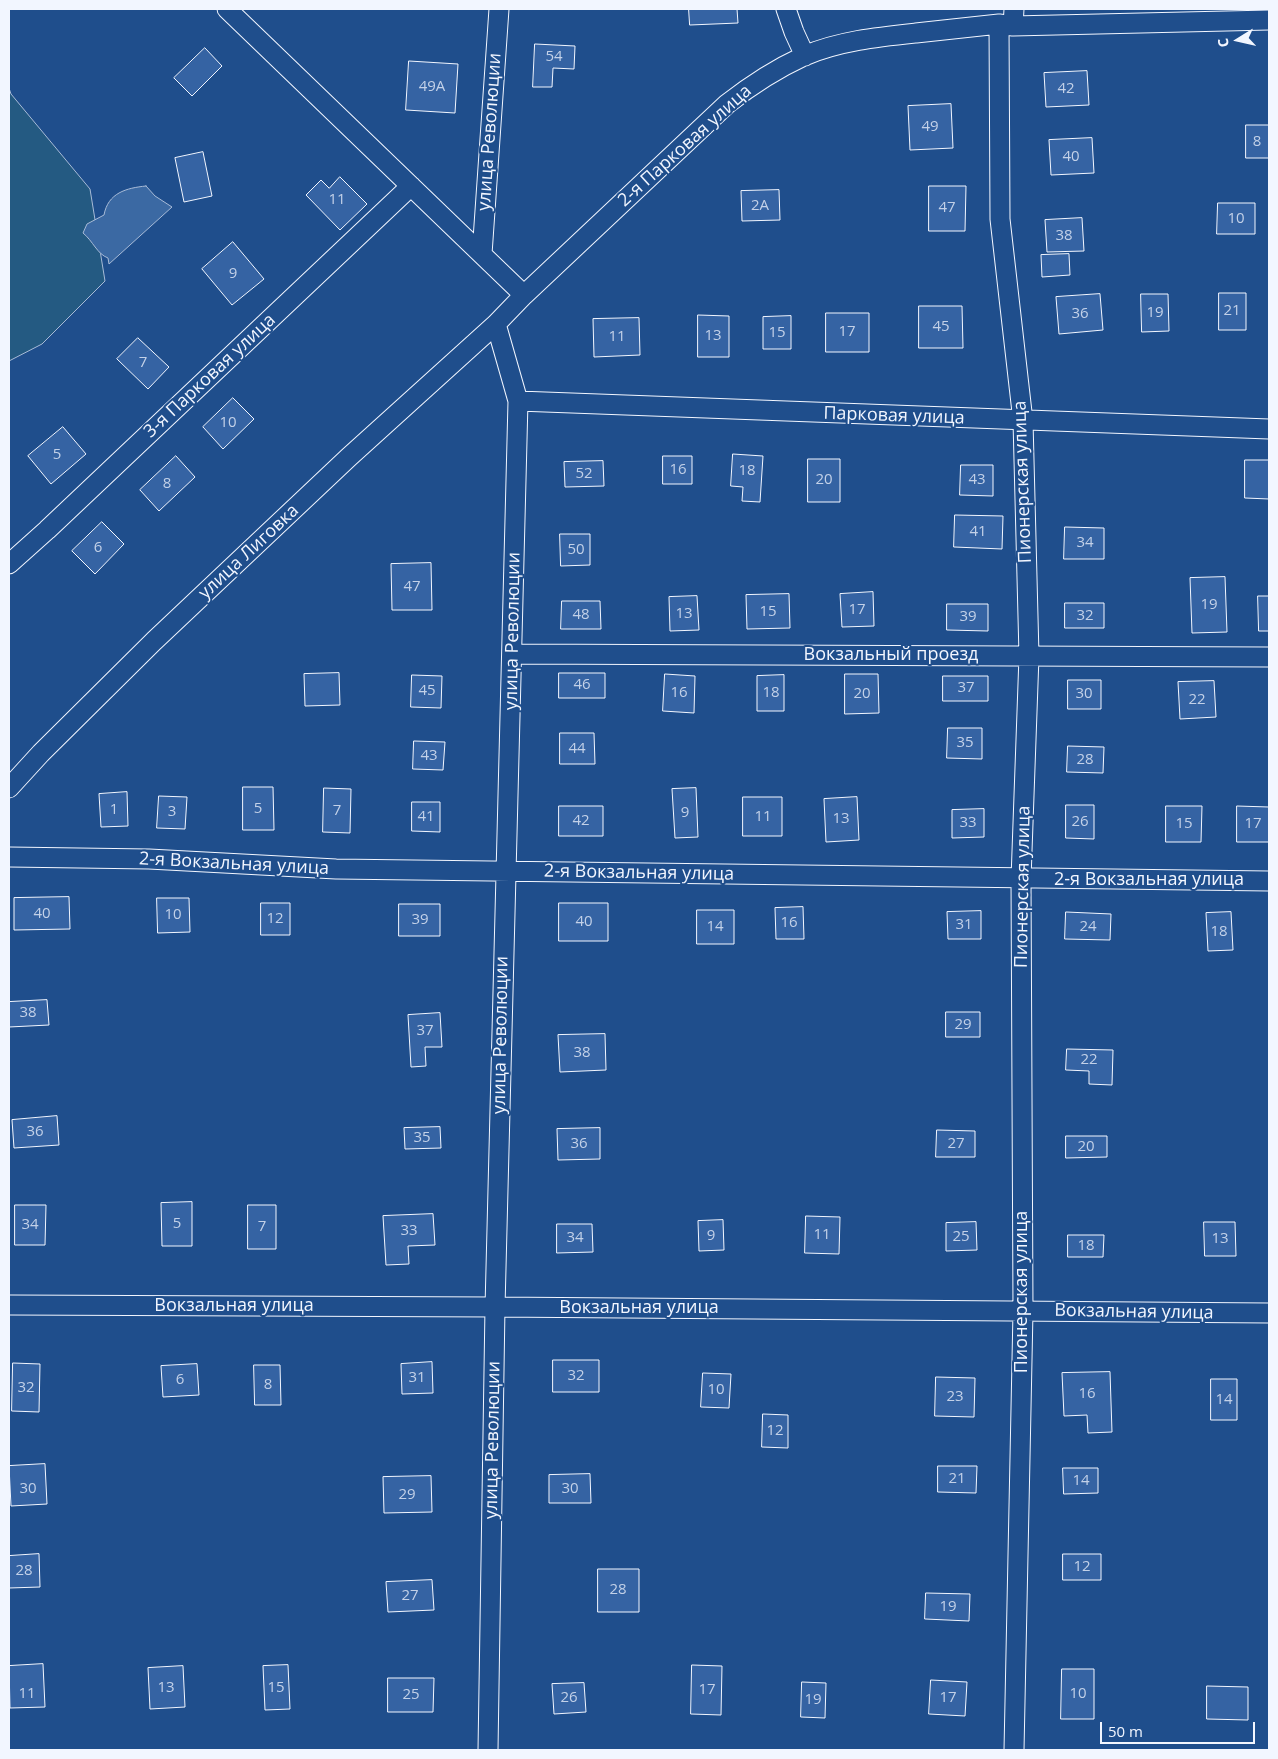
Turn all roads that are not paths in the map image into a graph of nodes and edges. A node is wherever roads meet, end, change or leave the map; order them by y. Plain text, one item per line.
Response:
1 (227, 9) edge
2 (499, 9) edge
3 (786, 9) edge
4 (1009, 20) edge
5 (1269, 20) edge
6 (805, 56) junction
7 (411, 186) junction
8 (482, 254) junction
9 (524, 294) junction
10 (496, 324) junction
11 (518, 401) junction
12 (1023, 421) junction
13 (1269, 429) edge
14 (9, 564) edge
15 (513, 654) junction
16 (1029, 656) junction
17 (1269, 657) edge
18 (9, 788) edge
19 (9, 857) edge
20 (505, 871) junction
21 (1021, 879) junction
22 (1269, 881) edge
23 (9, 1305) edge
24 (495, 1307) junction
25 (1023, 1311) junction
26 (1269, 1314) edge
27 (488, 1750) edge
28 (1014, 1750) edge

1 - 7 street
2 - 8 street, улица Революции
3 - 6 street
4 - 5 street, 2-я Парковая улица
4 - 6 street, 2-я Парковая улица
4 - 12 street, Пионерская улица
6 - 9 street, 2-я Парковая улица
7 - 8 street
7 - 14 street, 3-я Парковая улица
8 - 9 street
9 - 10 street, 2-я Парковая улица
10 - 11 street, улица Революции
10 - 18 street, улица Лиговка
11 - 12 street, Парковая улица
11 - 15 street, улица Революции
12 - 13 street, Парковая улица
12 - 16 street, Пионерская улица
15 - 16 street, Вокзальный проезд
15 - 20 street, улица Революции
16 - 17 street, Вокзальный проезд
16 - 21 street, Пионерская улица
19 - 20 street, 2-я Вокзальная улица
20 - 21 street, 2-я Вокзальная улица
20 - 24 street, улица Революции
21 - 22 street, 2-я Вокзальная улица
21 - 25 street, Пионерская улица
23 - 24 street, Вокзальная улица
24 - 25 street, Вокзальная улица
24 - 27 street, улица Революции
25 - 26 street, Вокзальная улица
25 - 28 street, Пионерская улица

